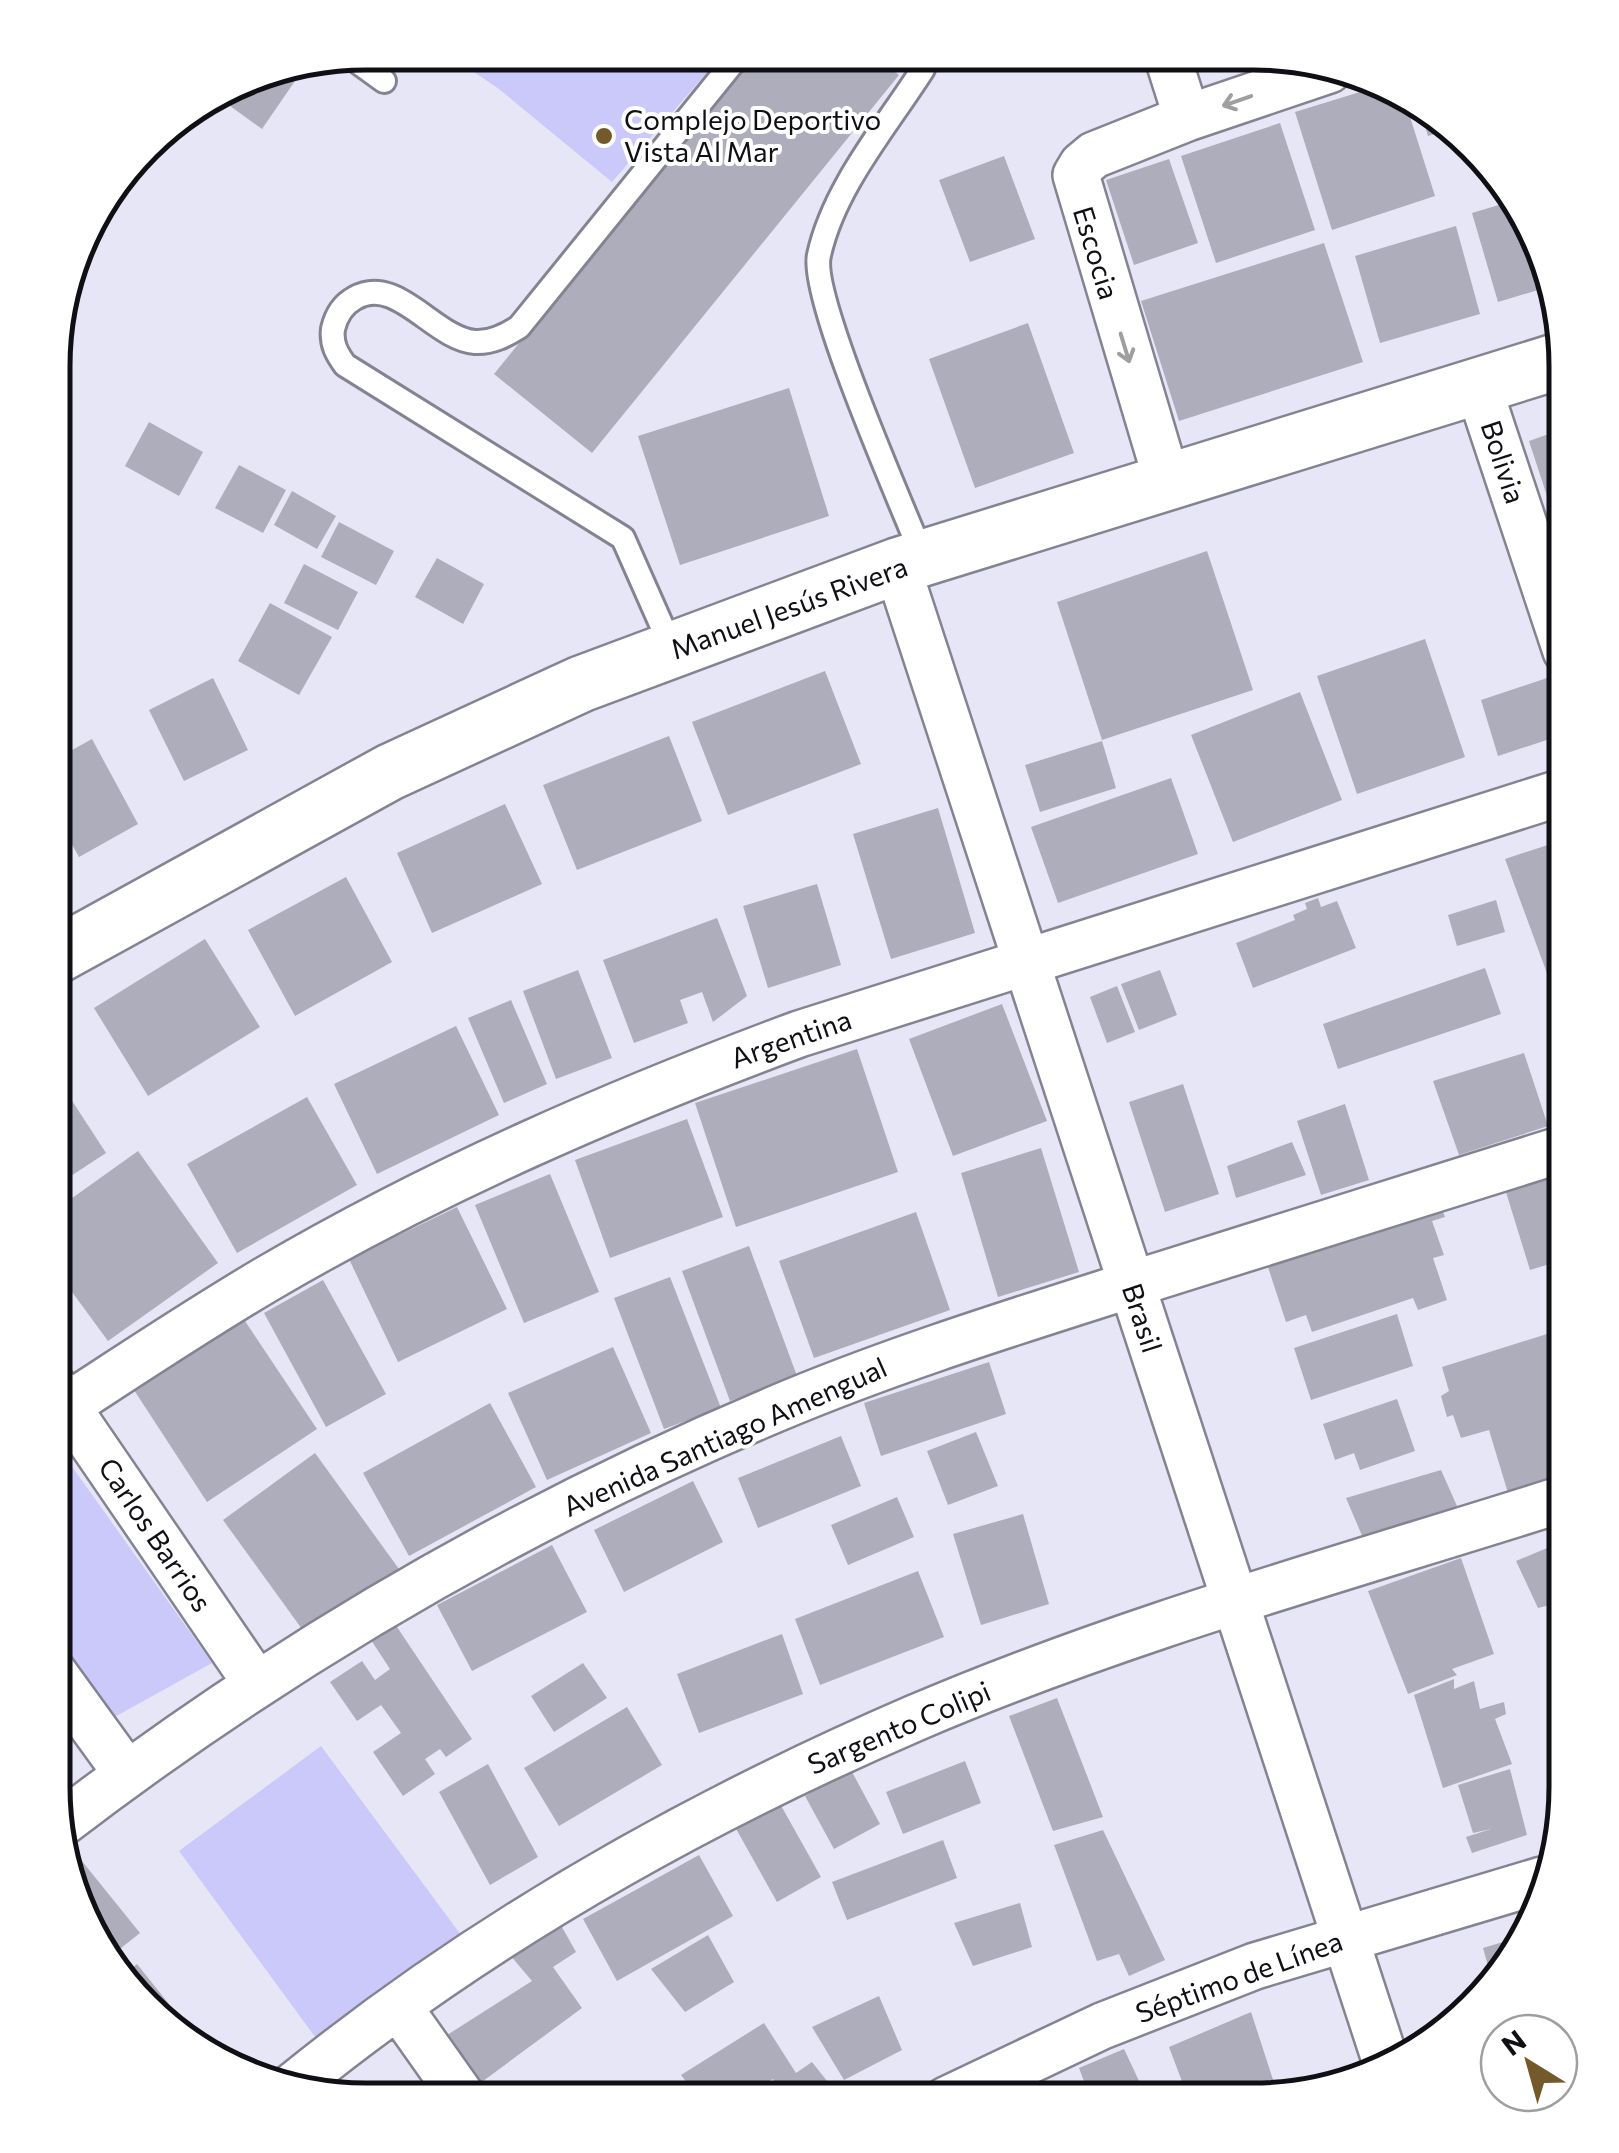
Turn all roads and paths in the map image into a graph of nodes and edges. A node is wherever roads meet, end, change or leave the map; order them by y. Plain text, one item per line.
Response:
1 (922, 70) edge
2 (1172, 70) edge
3 (370, 71) edge
4 (727, 71) edge
5 (1310, 76) edge
6 (384, 81) dead end
7 (1188, 118) junction
8 (1549, 364) edge
9 (1478, 386) junction
10 (1167, 480) junction
11 (910, 562) junction
12 (1549, 599) edge
13 (673, 651) junction
14 (1549, 796) edge
15 (70, 947) edge
16 (1026, 962) junction
17 (1548, 1154) edge
18 (1132, 1285) junction
19 (70, 1390) edge
20 (70, 1411) edge
21 (1548, 1504) edge
22 (1235, 1603) junction
23 (256, 1683) junction
24 (70, 1695) edge
25 (127, 1774) junction
26 (72, 1816) edge
27 (1533, 1883) edge
28 (1344, 1938) junction
29 (398, 2006) junction
30 (1382, 2053) edge
31 (306, 2076) edge
32 (452, 2083) edge
33 (982, 2083) edge

1 - 11 lane
2 - 7 street
3 - 6 lane
4 - 13 lane
5 -> 7 street, Escocia
7 -> 10 street, Escocia
8 - 9 street, Manuel Jesús Rivera
9 - 10 street, Manuel Jesús Rivera
9 - 12 street, Bolivia
10 - 11 street, Manuel Jesús Rivera
11 - 13 street, Manuel Jesús Rivera
11 - 16 street, Brasil
13 - 15 street, Manuel Jesús Rivera
14 - 16 street, Argentina
16 - 18 street, Brasil
16 - 19 street, Argentina
17 - 18 street, Avenida Santiago Amengual
18 - 22 street, Brasil
18 - 23 street, Avenida Santiago Amengual
20 - 23 street, Carlos Barrios
21 - 22 street, Sargento Colipi
22 - 28 street, Brasil
22 - 29 street, Sargento Colipi
23 - 25 street, Avenida Santiago Amengual
24 - 25 street
25 - 26 street, Avenida Santiago Amengual
27 - 28 street, Séptimo de Línea
28 - 30 street, Brasil
28 - 33 street, Séptimo de Línea
29 - 31 street, Sargento Colipi
29 - 32 street

